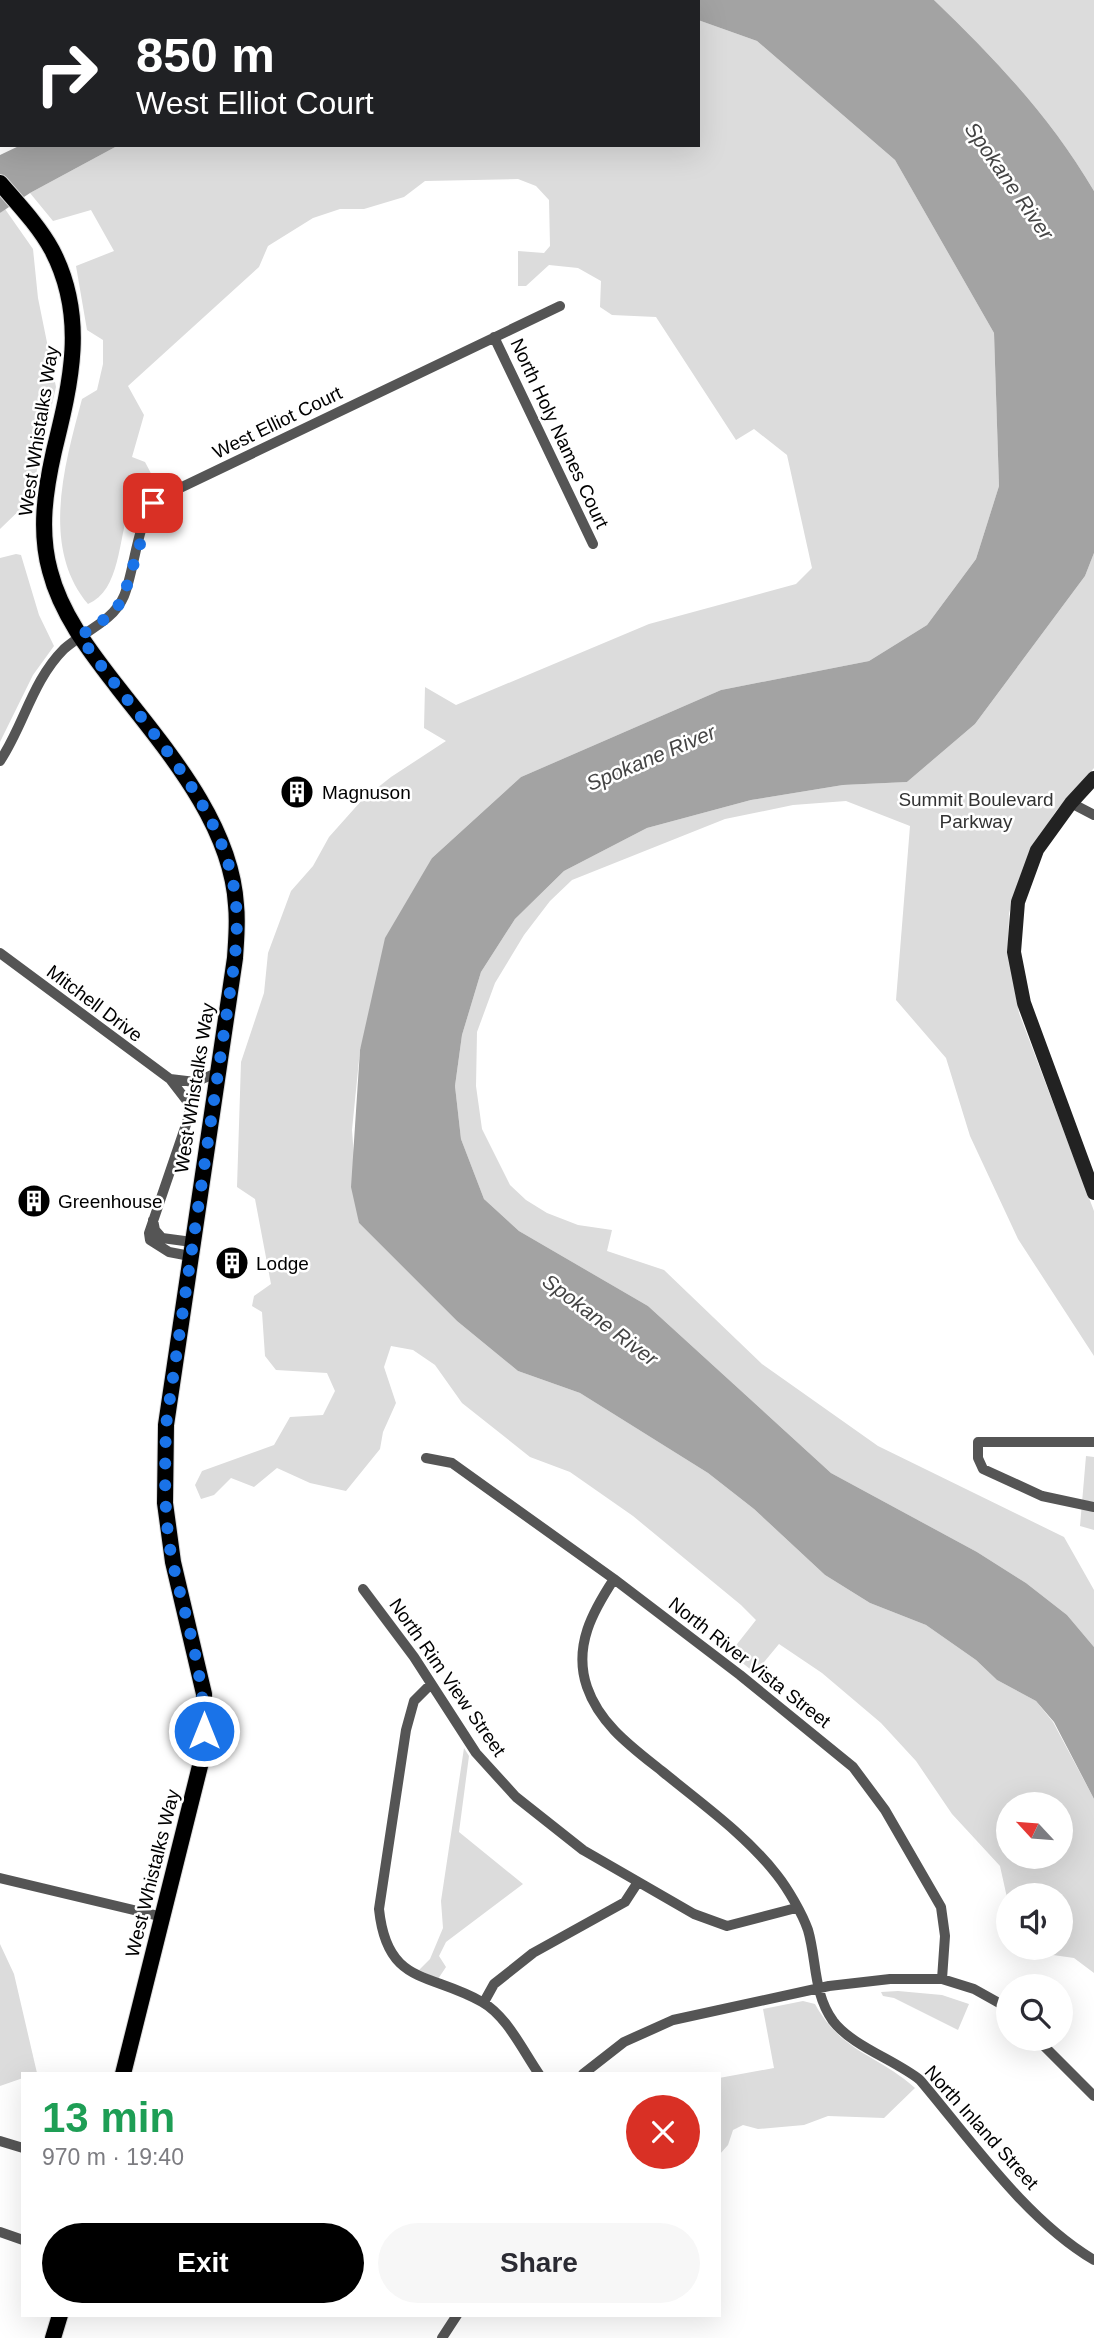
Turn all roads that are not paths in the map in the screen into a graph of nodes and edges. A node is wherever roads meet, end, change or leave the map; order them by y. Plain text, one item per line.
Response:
1 (0, 183) edge
2 (560, 306) dead end
3 (495, 337) junction
4 (593, 544) dead end
5 (80, 636) junction
6 (0, 761) edge
7 (1094, 778) edge
8 (1070, 803) junction
9 (1094, 815) edge
10 (0, 953) edge
11 (219, 1072) junction
12 (170, 1079) junction
13 (1094, 1193) edge
14 (191, 1249) junction
15 (1094, 1441) edge
16 (426, 1458) dead end
17 (1094, 1507) edge
18 (614, 1578) junction
19 (363, 1589) dead end
20 (431, 1684) junction
21 (0, 1878) edge
22 (638, 1882) junction
23 (796, 1908) junction
24 (163, 1917) junction
25 (942, 1979) junction
26 (818, 1988) junction
27 (996, 2002) edge
28 (484, 2003) junction
29 (1049, 2051) edge
30 (124, 2072) edge
31 (538, 2072) edge
32 (586, 2072) edge
33 (1094, 2096) edge
34 (0, 2141) edge
35 (21, 2147) edge
36 (0, 2232) edge
37 (21, 2240) edge
38 (1094, 2260) edge
39 (59, 2317) edge
40 (456, 2317) edge
41 (53, 2338) edge
42 (442, 2338) edge

1 - 5 main road, West Whistalks Way
2 - 3 street, West Elliot Court
3 - 4 street, North Holy Names Court
3 - 5 street, West Elliot Court
5 - 6 street, West Elliot Court
5 - 11 main road, West Whistalks Way
7 - 8 street
8 - 9 street
8 - 13 street
10 - 12 street, Mitchell Drive
11 - 12 street
11 - 14 main road, West Whistalks Way
12 - 14 street, Mitchell Drive
14 - 24 main road, West Whistalks Way
15 - 17 street
16 - 18 street, North River Vista Street
18 - 23 street, North Inland Street
18 - 25 street, North River Vista Street
19 - 20 street, North Rim View Street
20 - 22 street, North Rim View Street
20 - 28 street
21 - 24 street
22 - 23 street, North Rim View Street
22 - 28 street
23 - 26 street, North Inland Street
24 - 30 main road, West Whistalks Way
25 - 26 street
25 - 27 street
26 - 32 street
26 - 38 street, North Inland Street
28 - 31 street
29 - 33 street
34 - 35 street
36 - 37 street
39 - 41 main road
40 - 42 street

